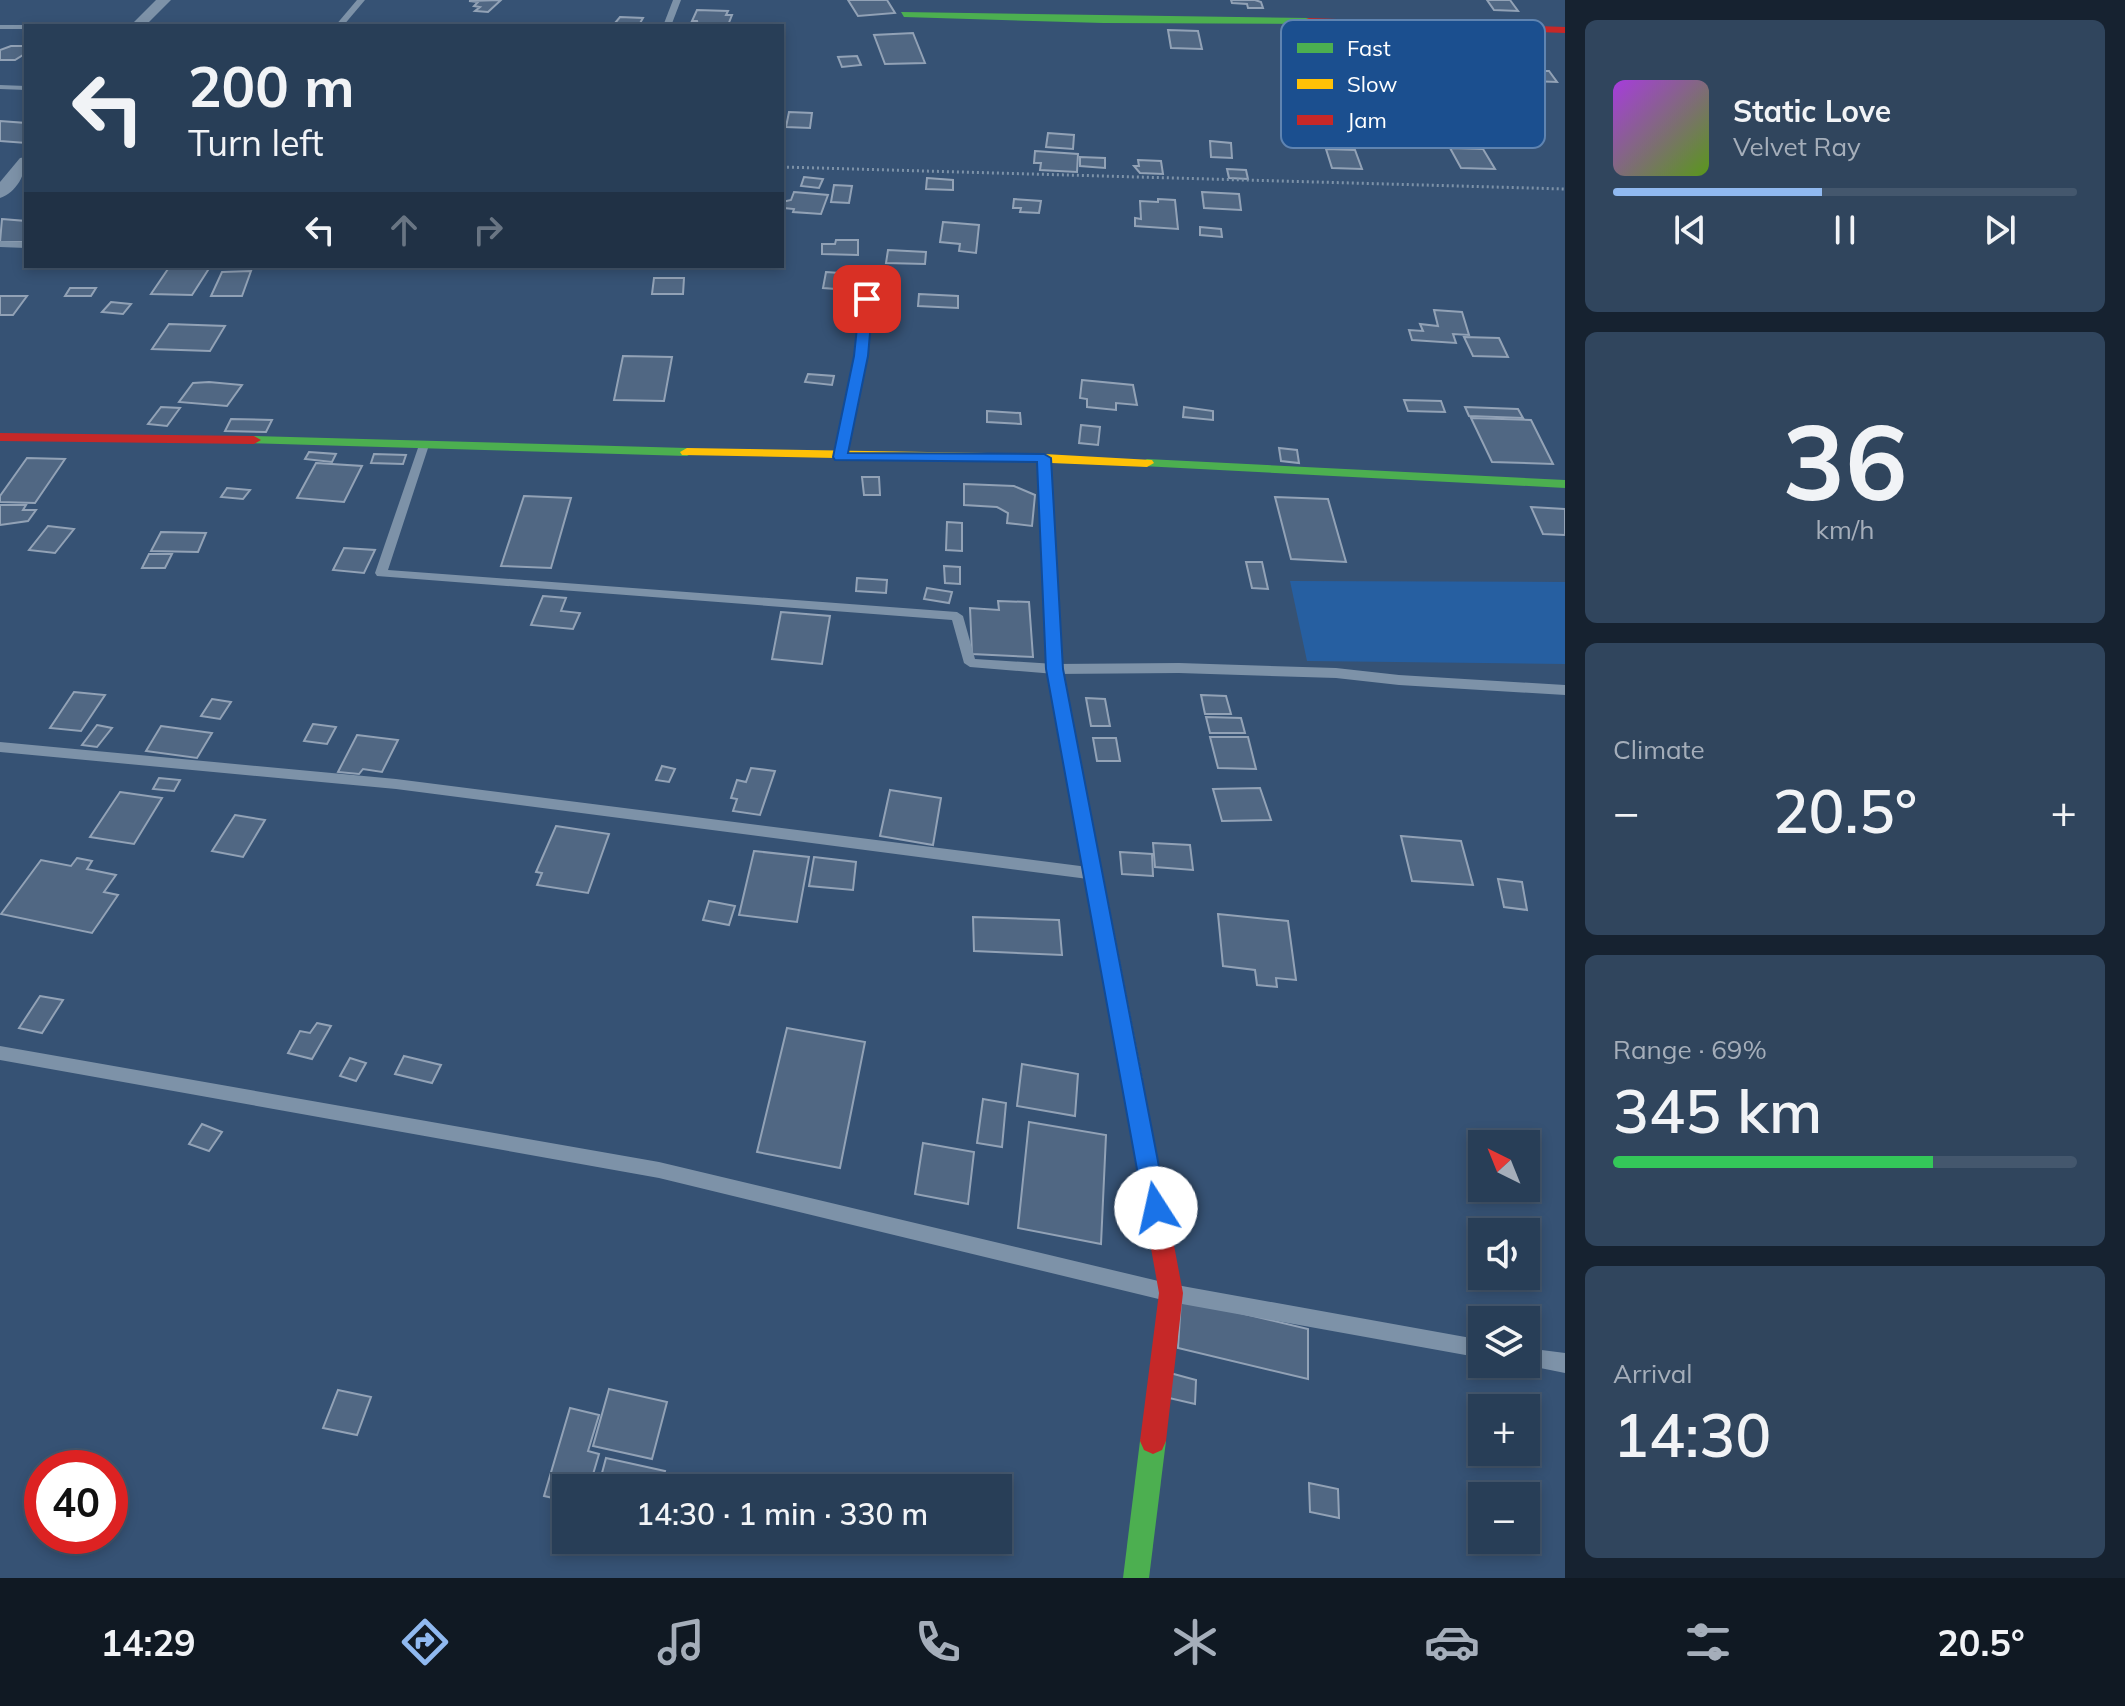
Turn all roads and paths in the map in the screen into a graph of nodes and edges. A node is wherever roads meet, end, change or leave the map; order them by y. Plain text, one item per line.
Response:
1 (164, 0) edge
2 (361, 0) edge
3 (677, 0) edge
4 (904, 14) dead end
5 (1281, 20) edge
6 (139, 24) edge
7 (341, 24) edge
8 (668, 24) edge
9 (0, 27) edge
10 (24, 27) edge
11 (1545, 29) edge
12 (1565, 30) edge
13 (0, 87) edge
14 (24, 88) edge
15 (24, 164) edge
16 (784, 167) edge
17 (1565, 189) edge
18 (0, 193) edge
19 (0, 244) edge
20 (24, 245) edge
21 (870, 271) dead end
22 (0, 437) edge
23 (424, 445) junction
24 (840, 457) junction
25 (1044, 458) junction
26 (1565, 484) edge
27 (1055, 669) junction
28 (1565, 690) edge
29 (0, 747) edge
30 (1094, 873) junction
31 (0, 1053) edge
32 (1171, 1293) junction
33 (1468, 1346) edge
34 (1540, 1359) edge
35 (1565, 1363) edge
36 (1136, 1578) edge

1 - 6 street
2 - 7 lane
3 - 8 lane
4 - 5 street
9 - 10 lane
11 - 12 street
13 - 14 lane
15 - 18 street
16 - 17 path
19 - 20 lane
21 - 24 lane
22 - 23 street
23 - 24 street
23 - 27 lane
24 - 25 street
25 - 26 street
25 - 27 street
27 - 28 lane
27 - 30 street
29 - 30 lane
30 - 32 street
31 - 32 lane
32 - 33 lane
32 - 36 street
34 - 35 lane

